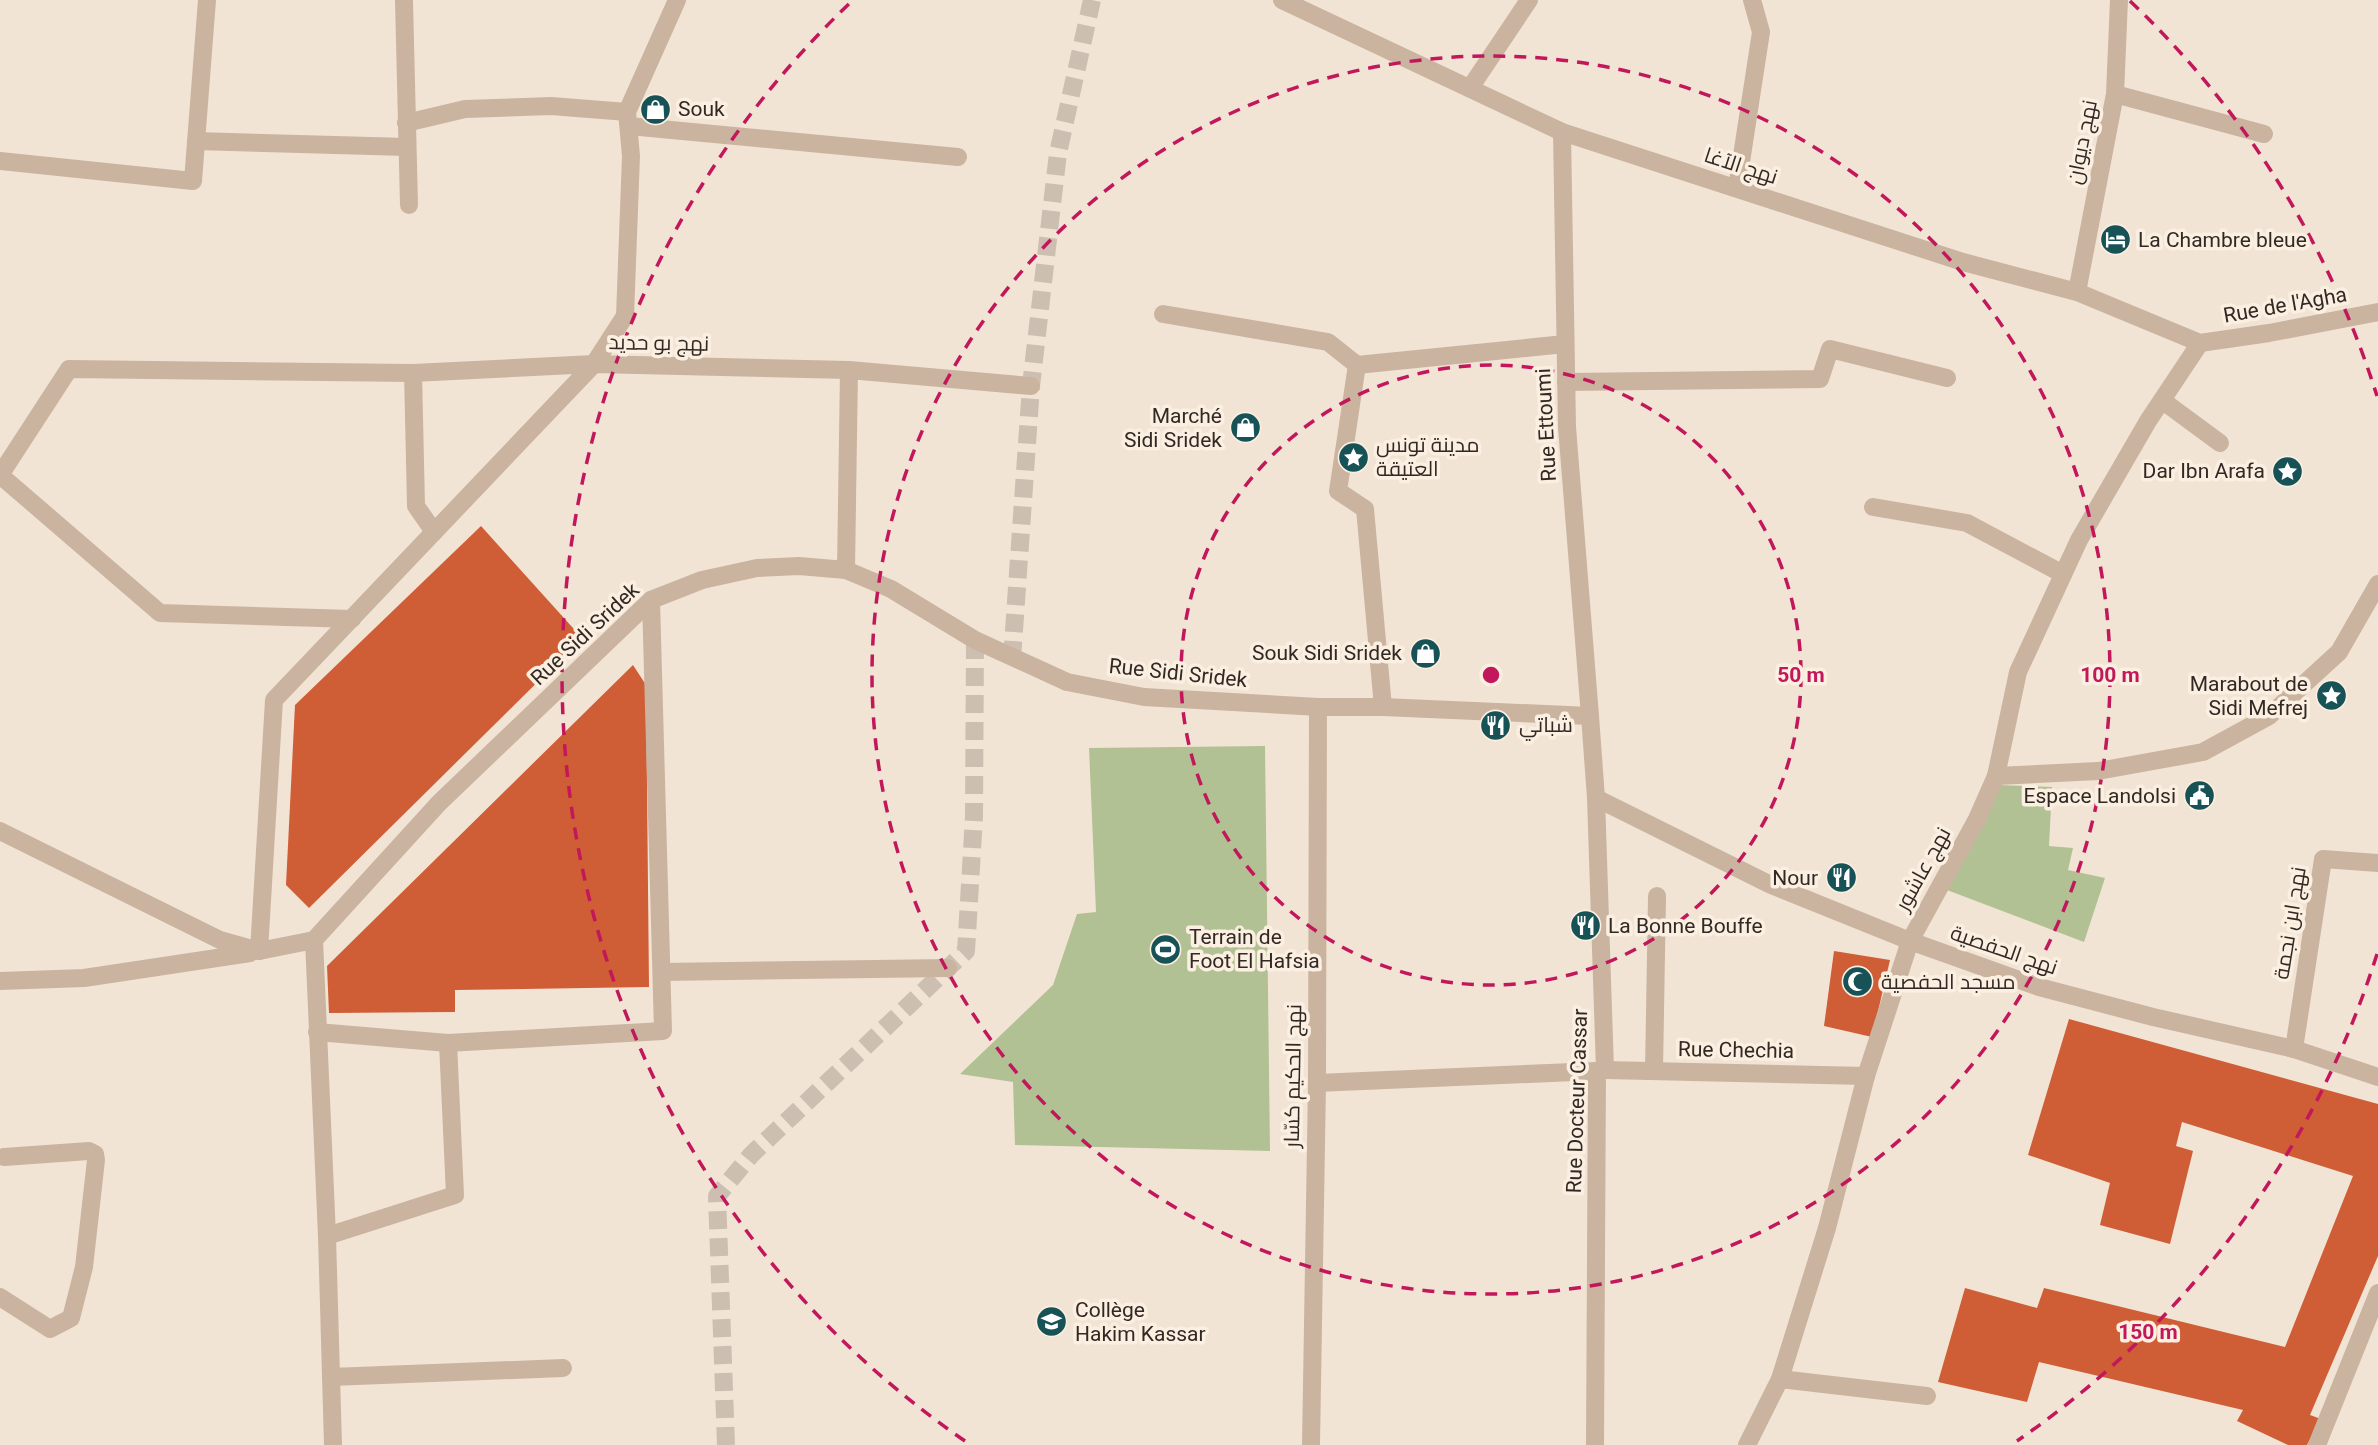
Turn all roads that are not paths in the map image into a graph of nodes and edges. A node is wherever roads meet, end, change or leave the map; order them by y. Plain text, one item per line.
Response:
1 (206, 0) edge
2 (404, 0) edge
3 (677, 0) edge
4 (1282, 0) edge
5 (1529, 0) edge
6 (1752, 0) edge
7 (2119, 0) edge
8 (1470, 88) junction
9 (2115, 94) junction
10 (628, 119) junction
11 (406, 122) junction
12 (1562, 132) junction
13 (2263, 134) dead end
14 (196, 141) junction
15 (407, 147) junction
16 (958, 157) dead end
17 (0, 161) edge
18 (1737, 188) junction
19 (408, 205) dead end
20 (2077, 292) junction
21 (2378, 312) edge
22 (1163, 314) dead end
23 (2200, 343) junction
24 (1566, 344) junction
25 (594, 364) junction
26 (1357, 365) junction
27 (849, 370) junction
28 (414, 373) junction
29 (1947, 379) dead end
30 (1566, 382) junction
31 (1031, 386) dead end
32 (2162, 401) junction
33 (2220, 443) dead end
34 (1873, 507) dead end
35 (434, 532) junction
36 (846, 570) junction
37 (2063, 574) junction
38 (2378, 584) edge
39 (651, 600) junction
40 (352, 618) junction
41 (1318, 707) junction
42 (1383, 707) junction
43 (1590, 716) junction
44 (1996, 775) junction
45 (1596, 798) junction
46 (0, 831) edge
47 (2378, 863) edge
48 (1657, 896) dead end
49 (314, 940) junction
50 (1910, 941) junction
51 (259, 951) junction
52 (948, 968) dead end
53 (662, 972) junction
54 (0, 981) edge
55 (317, 1032) junction
56 (448, 1043) junction
57 (2294, 1049) junction
58 (1601, 1070) junction
59 (1654, 1071) junction
60 (1866, 1076) junction
61 (2378, 1077) edge
62 (1317, 1083) junction
63 (4, 1157) dead end
64 (327, 1236) junction
65 (2378, 1293) edge
66 (0, 1297) edge
67 (563, 1368) dead end
68 (331, 1377) junction
69 (1780, 1380) junction
70 (1927, 1396) dead end
71 (334, 1445) edge
72 (1311, 1445) edge
73 (1595, 1445) edge
74 (1747, 1445) edge
75 (2317, 1445) edge

1 - 14 street
2 - 11 street
3 - 10 street
4 - 8 street, نهج الآغا
5 - 8 street
6 - 18 street
7 - 9 street, نهج ديوان
8 - 12 street, نهج الآغا
9 - 13 street
9 - 20 street, نهج ديوان
10 - 11 street
10 - 16 street
10 - 25 street
11 - 15 street
12 - 18 street, نهج الآغا
12 - 24 street, Rue Ettoumi
14 - 15 street
14 - 17 street
15 - 19 street
18 - 20 street, نهج الآغا
20 - 23 street, نهج الآغا
21 - 23 street, Rue de l'Agha
22 - 26 street
23 - 32 street, نهج عاشور
24 - 26 street
24 - 30 street, Rue Ettoumi
25 - 27 street, نهج بو حديد
25 - 28 street
25 - 35 street, نهج بو حديد
26 - 42 street
27 - 31 street, نهج بو حديد
27 - 36 street
28 - 35 street
28 - 40 street
29 - 30 street
30 - 43 street, Rue Ettoumi
32 - 33 street
32 - 37 street, نهج عاشور
34 - 37 street
35 - 40 street, نهج بو حديد
36 - 39 street, Rue Sidi Sridek
36 - 41 street, Rue Sidi Sridek
37 - 44 street, نهج عاشور
38 - 44 street
39 - 49 street, Rue Sidi Sridek
39 - 53 street
40 - 51 street, نهج بو حديد
41 - 42 street, Rue Sidi Sridek
41 - 62 street, نهج الحكيم كسّار
42 - 43 street, Rue Sidi Sridek
43 - 45 street, Rue Docteur Cassar
44 - 50 street, نهج عاشور
45 - 50 street, نهج الحفصية
45 - 58 street, Rue Docteur Cassar
46 - 51 street
47 - 57 street, نهج ابن نجمة
48 - 59 street
49 - 51 street
49 - 55 street
50 - 57 street, نهج الحفصية
50 - 60 street, نهج عاشور
51 - 54 street
52 - 53 street
53 - 56 street
55 - 56 street
55 - 64 street
56 - 64 street
57 - 61 street, نهج الحفصية
58 - 59 street, Rue Chechia
58 - 62 street, Rue Chechia
58 - 73 street, Rue Docteur Cassar
59 - 60 street, Rue Chechia
60 - 69 street, نهج عاشور
62 - 72 street, نهج الحكيم كسّار
63 - 66 street
64 - 68 street
65 - 75 street
67 - 68 street
68 - 71 street
69 - 70 street
69 - 74 street, نهج عاشور

